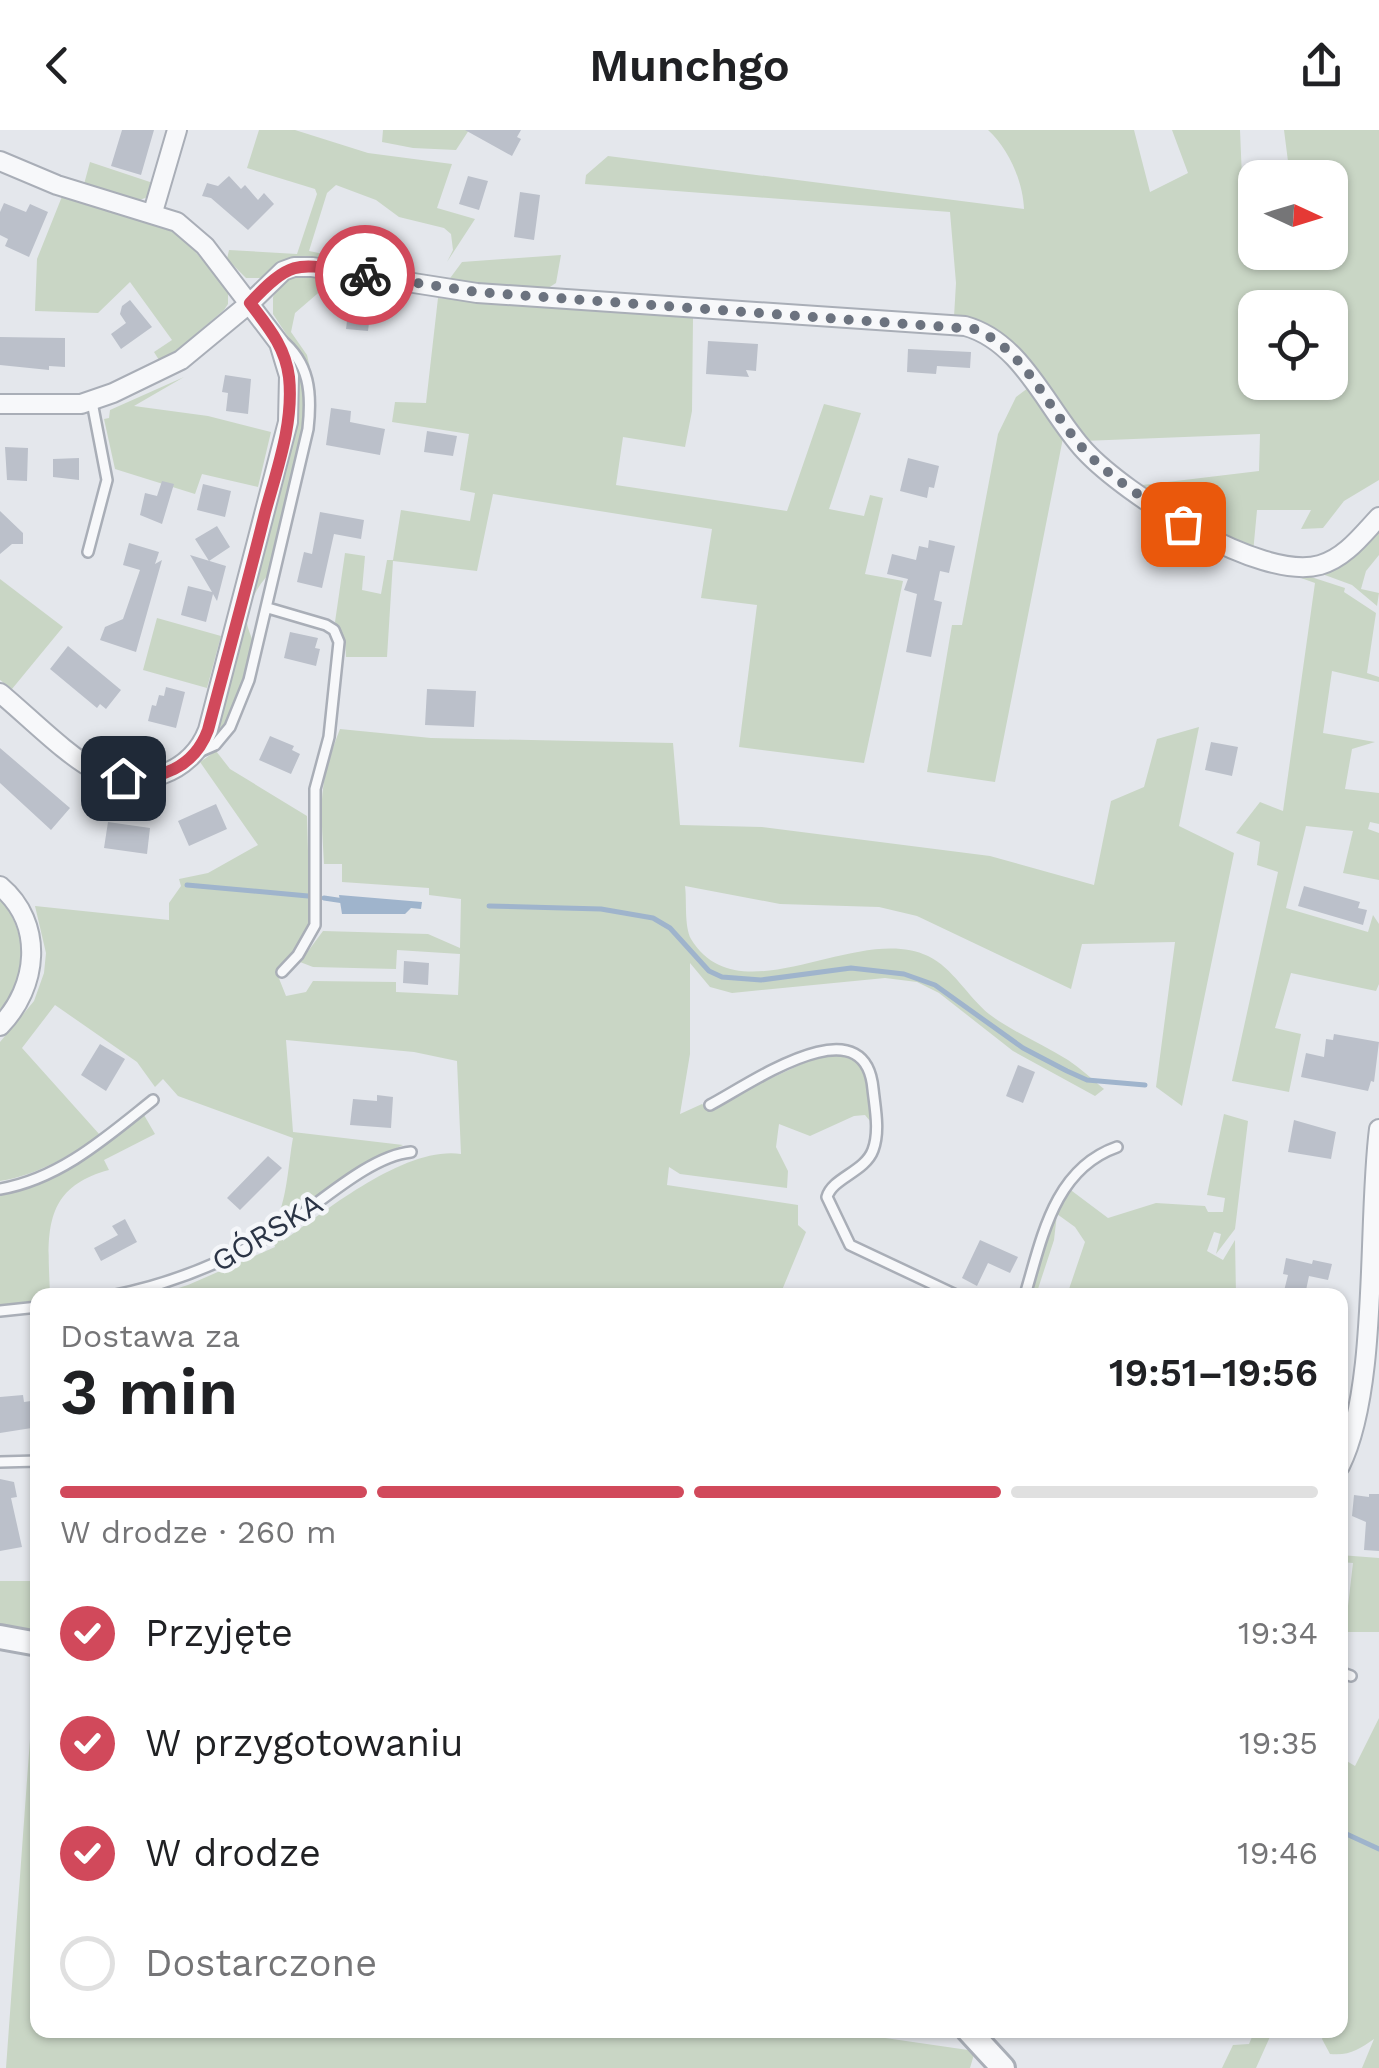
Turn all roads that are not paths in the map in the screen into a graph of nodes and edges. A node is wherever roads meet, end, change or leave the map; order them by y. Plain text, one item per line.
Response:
1 (177, 130) edge
2 (0, 161) edge
3 (153, 212) junction
4 (250, 303) junction
5 (275, 335) junction
6 (92, 402) junction
7 (0, 404) edge
8 (1379, 517) edge
9 (88, 552) dead end
10 (268, 608) junction
11 (0, 693) edge
12 (196, 752) junction
13 (0, 886) edge
14 (282, 972) dead end
15 (0, 1026) edge
16 (153, 1100) dead end
17 (710, 1105) dead end
18 (1379, 1129) edge
19 (1117, 1146) dead end
20 (411, 1152) dead end
21 (0, 1188) edge
22 (148, 1288) edge
23 (941, 1288) edge
24 (1026, 1288) edge
25 (30, 1308) edge
26 (0, 1311) edge
27 (1348, 1451) edge
28 (30, 1461) edge
29 (0, 1462) edge
30 (0, 1637) edge
31 (30, 1643) edge
32 (975, 2038) edge
33 (1003, 2068) edge

1 - 3 street
2 - 3 street
3 - 4 street
4 - 5 street
4 - 6 street
4 - 8 street
5 - 10 lane
5 - 12 street
6 - 7 street
6 - 9 lane
10 - 12 lane
10 - 14 lane
11 - 12 street
13 - 15 street
16 - 21 lane
17 - 23 lane
18 - 27 street
19 - 24 lane
20 - 22 lane, GÓRSKA
25 - 26 lane
28 - 29 lane
30 - 31 street
32 - 33 street

